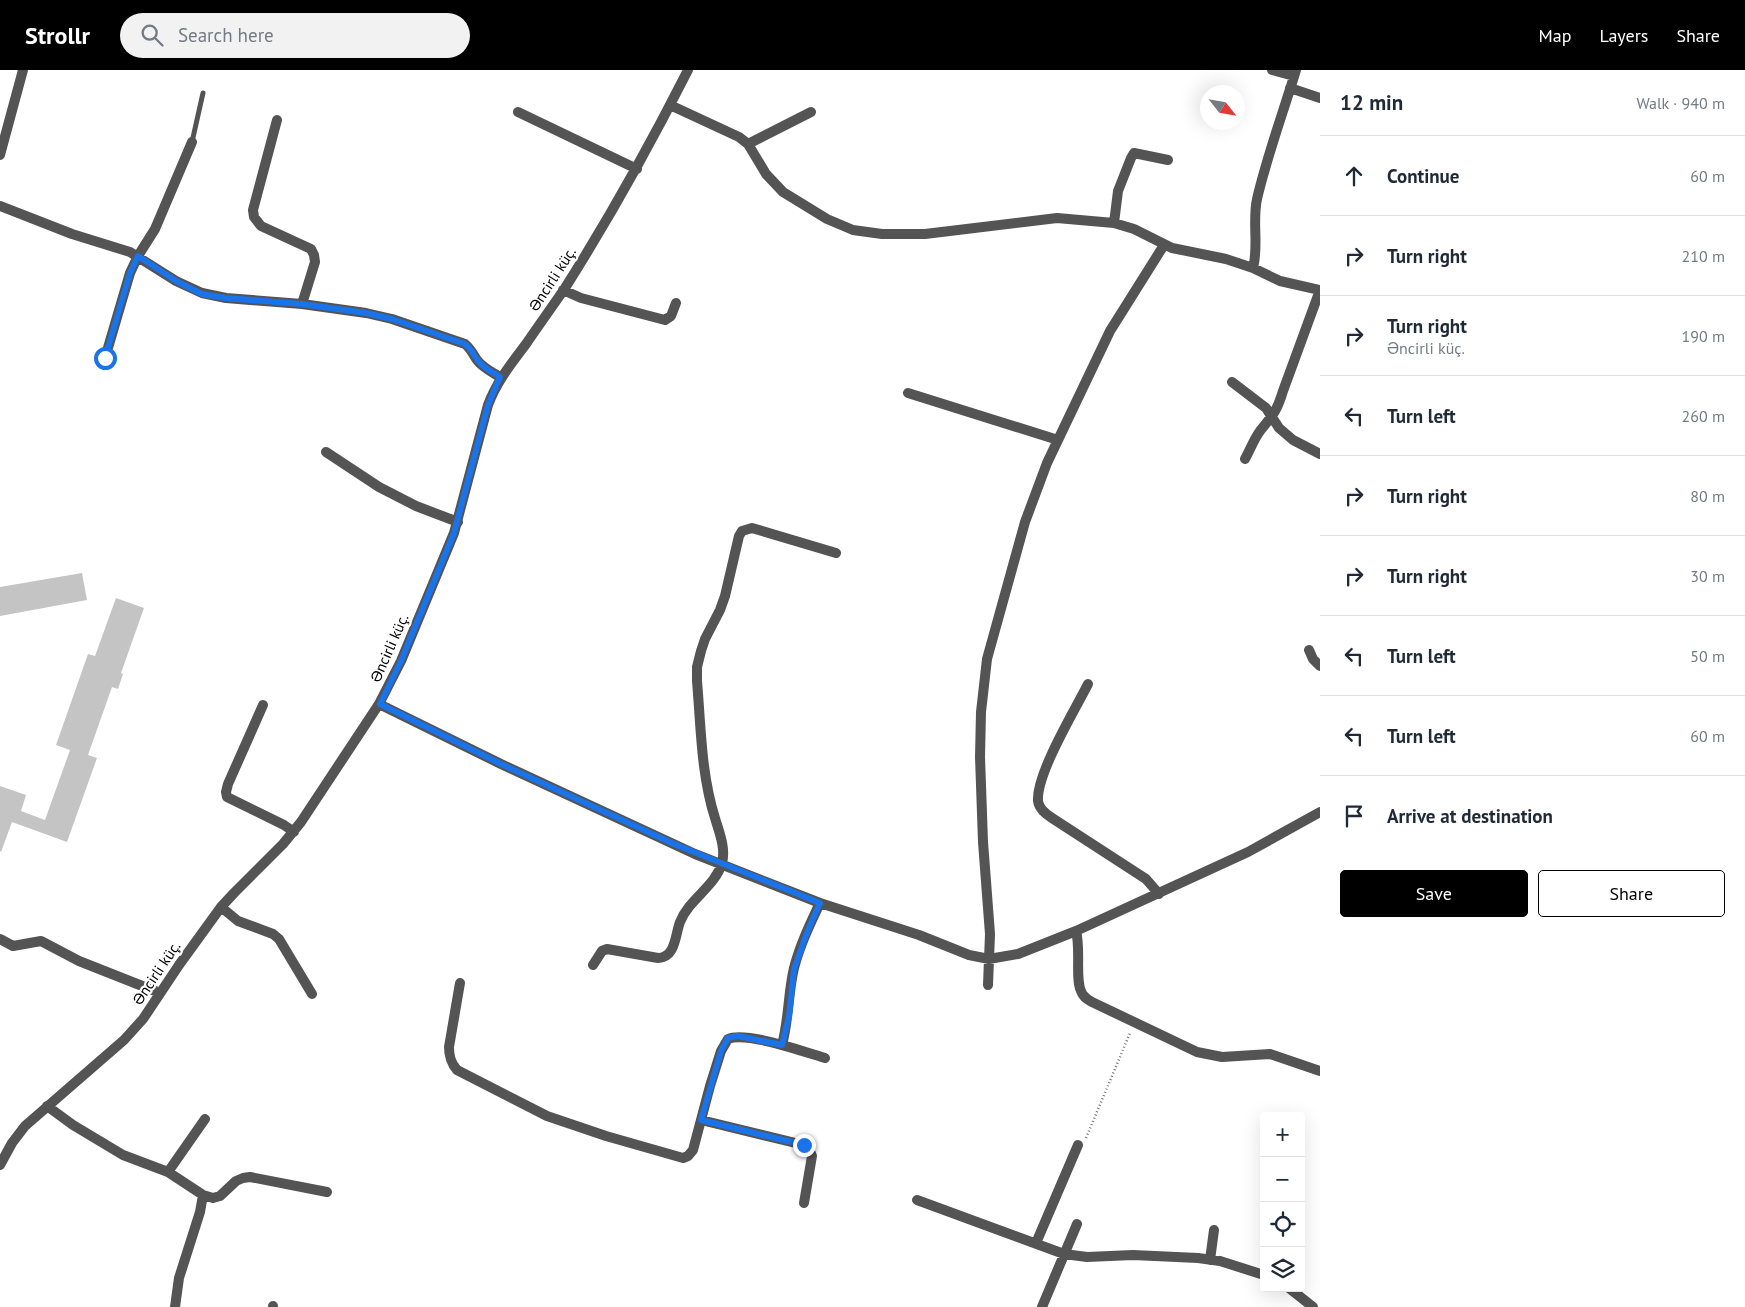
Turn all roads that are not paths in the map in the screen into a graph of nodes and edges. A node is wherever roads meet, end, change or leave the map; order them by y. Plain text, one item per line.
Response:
1 (23, 70) edge
2 (688, 70) edge
3 (1272, 70) edge
4 (1295, 73) edge
5 (1290, 88) junction
6 (203, 93) dead end
7 (1320, 98) edge
8 (670, 105) junction
9 (518, 112) dead end
10 (811, 112) dead end
11 (277, 120) dead end
12 (192, 142) joint
13 (748, 144) junction
14 (0, 155) edge
15 (1168, 160) dead end
16 (637, 169) junction
17 (0, 206) edge
18 (1114, 223) junction
19 (1164, 246) junction
20 (138, 256) junction
21 (1253, 268) junction
22 (563, 290) junction
23 (676, 303) dead end
24 (302, 304) junction
25 (105, 358) dead end
26 (500, 377) junction
27 (1232, 382) dead end
28 (908, 393) dead end
29 (1272, 418) junction
30 (1058, 440) junction
31 (326, 452) dead end
32 (1320, 454) edge
33 (1245, 459) dead end
34 (458, 522) junction
35 (836, 553) dead end
36 (1309, 650) dead end
37 (1320, 666) edge
38 (1088, 684) dead end
39 (380, 704) junction
40 (263, 705) dead end
41 (1320, 812) edge
42 (294, 832) junction
43 (722, 864) junction
44 (1159, 894) junction
45 (820, 903) junction
46 (221, 907) junction
47 (1076, 931) junction
48 (0, 939) edge
49 (989, 959) junction
50 (593, 965) dead end
51 (460, 983) dead end
52 (988, 985) dead end
53 (160, 993) junction
54 (312, 994) dead end
55 (782, 1045) junction
56 (825, 1058) dead end
57 (1320, 1071) edge
58 (47, 1106) junction
59 (204, 1119) dead end
60 (701, 1120) junction
61 (1078, 1145) road end
62 (0, 1164) edge
63 (168, 1172) junction
64 (327, 1192) dead end
65 (203, 1195) junction
66 (917, 1200) dead end
67 (804, 1203) dead end
68 (1077, 1224) dead end
69 (1214, 1230) dead end
70 (1036, 1243) junction
71 (1064, 1254) junction
72 (1210, 1260) junction
73 (1260, 1274) edge
74 (1294, 1292) edge
75 (175, 1307) edge
76 (1042, 1307) edge
77 (1313, 1307) edge

1 - 14 street
2 - 8 street, Əncirli küç.
3 - 4 street
4 - 5 street
5 - 7 street
5 - 21 street
6 - 12 lane
8 - 13 street
8 - 16 street, Əncirli küç.
9 - 16 street
10 - 13 street
11 - 24 street
12 - 20 street
13 - 18 street
15 - 18 street
16 - 22 street, Əncirli küç.
17 - 20 street
18 - 19 street
19 - 21 street
19 - 30 street
20 - 24 street
20 - 25 street
21 - 29 street
22 - 23 street
22 - 26 street, Əncirli küç.
24 - 26 street
26 - 34 street, Əncirli küç.
27 - 29 street
28 - 30 street
29 - 32 street
29 - 33 street
30 - 49 street
31 - 34 street
34 - 39 street, Əncirli küç.
35 - 43 street
36 - 37 street
38 - 44 street
39 - 42 street, Əncirli küç.
39 - 43 street
40 - 42 street
41 - 44 street
42 - 46 street, Əncirli küç.
43 - 45 street
43 - 50 street
44 - 47 street
45 - 49 street
45 - 55 street
46 - 53 street, Əncirli küç.
46 - 54 street
47 - 49 street
47 - 57 street
48 - 53 street
49 - 52 street
51 - 60 street
53 - 58 street, Əncirli küç.
55 - 56 street
55 - 60 street
58 - 62 street, Əncirli küç.
58 - 63 street
59 - 63 street
60 - 67 street
61 - 70 street
63 - 65 street
64 - 65 street
65 - 75 street
66 - 70 street
68 - 71 street
69 - 72 street
70 - 71 street
71 - 72 street
71 - 76 street
72 - 73 street
74 - 77 street

